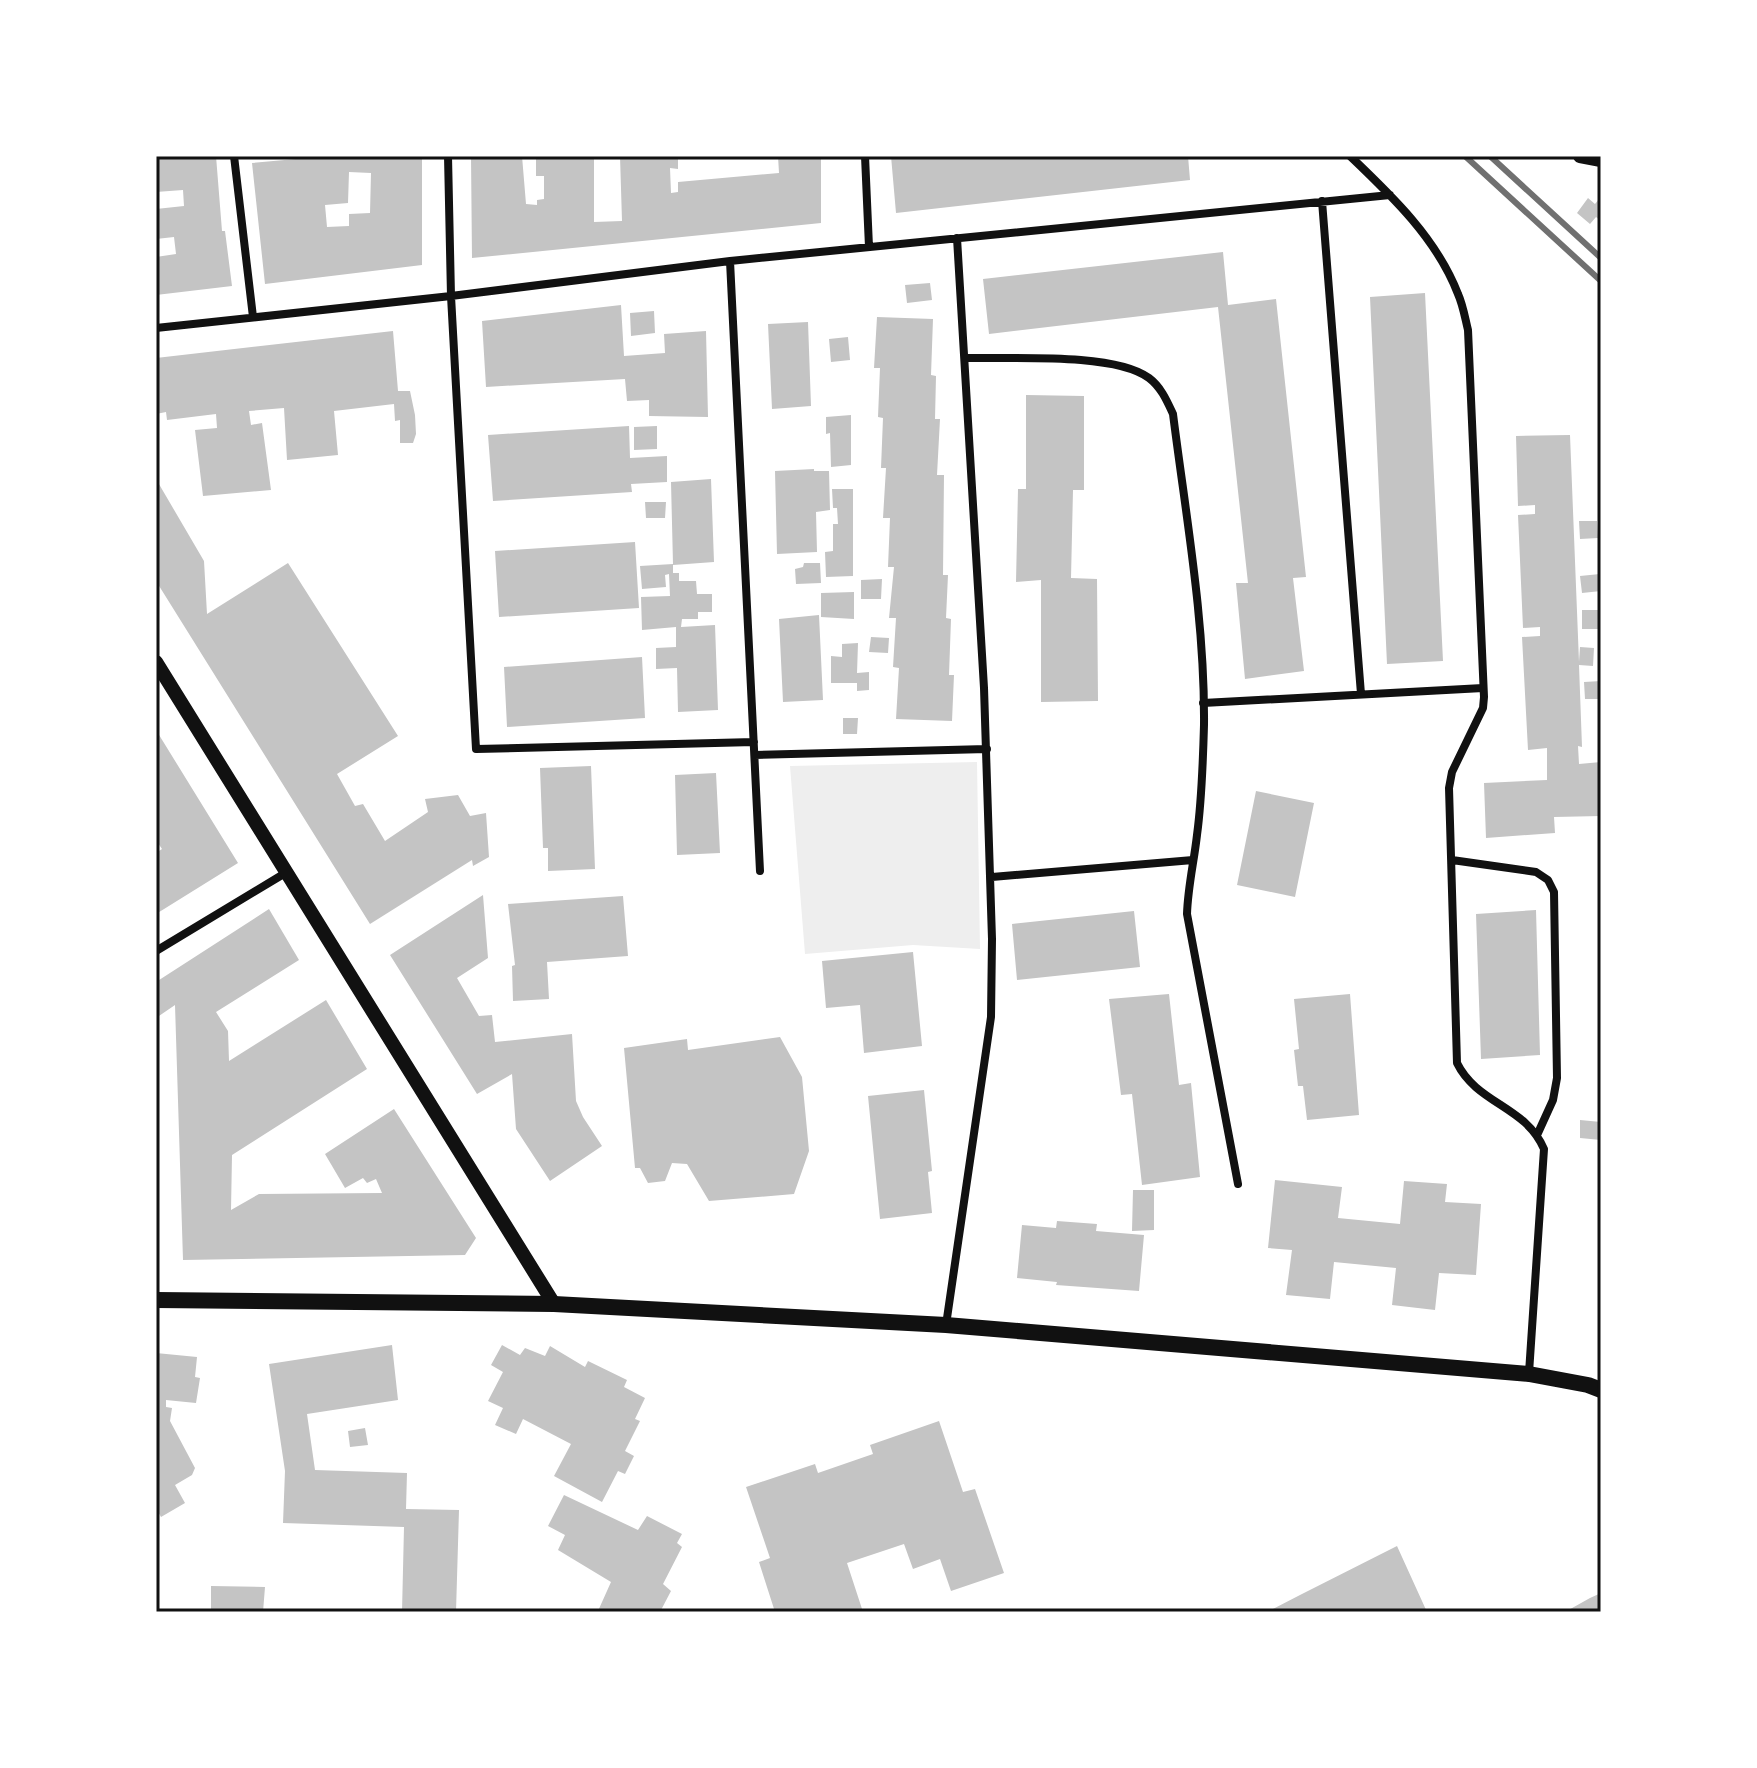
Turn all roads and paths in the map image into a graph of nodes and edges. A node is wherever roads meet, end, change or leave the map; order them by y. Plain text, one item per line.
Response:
1 (234, 156) edge
2 (448, 156) edge
3 (865, 156) edge
4 (1350, 156) edge
5 (1580, 156) edge
6 (1601, 160) edge
7 (1390, 195) junction
8 (1322, 201) junction
9 (957, 238) junction
10 (869, 247) junction
11 (730, 261) junction
12 (451, 296) junction
13 (253, 317) junction
14 (156, 328) edge
15 (965, 358) junction
16 (156, 662) edge
17 (1483, 688) junction
18 (1361, 694) junction
19 (1203, 703) junction
20 (754, 742) junction
21 (987, 749) junction
22 (755, 755) junction
23 (1193, 860) junction
24 (1452, 860) junction
25 (760, 871) dead end
26 (287, 872) junction
27 (992, 877) junction
28 (156, 951) edge
29 (1538, 1133) junction
30 (1238, 1184) dead end
31 (156, 1300) edge
32 (554, 1304) junction
33 (946, 1325) junction
34 (1529, 1374) junction
35 (1601, 1390) edge

1 - 13 street
2 - 12 street
3 - 10 street
4 - 7 street
5 - 6 street
7 - 8 street
7 - 17 street
8 - 9 street
8 - 18 street
9 - 10 street
9 - 15 street
10 - 11 street
11 - 12 street
11 - 20 street
12 - 13 street
12 - 20 street
13 - 14 street
15 - 19 street
15 - 21 street
16 - 26 street
17 - 18 street
17 - 24 street
18 - 19 street
19 - 23 street
20 - 22 street
21 - 22 street
21 - 27 street
22 - 25 street
23 - 27 street
23 - 30 street
24 - 29 street
24 - 29 street
26 - 28 street
26 - 32 street
27 - 33 street
29 - 34 street
31 - 32 main road
32 - 33 main road
33 - 34 main road
34 - 35 main road

